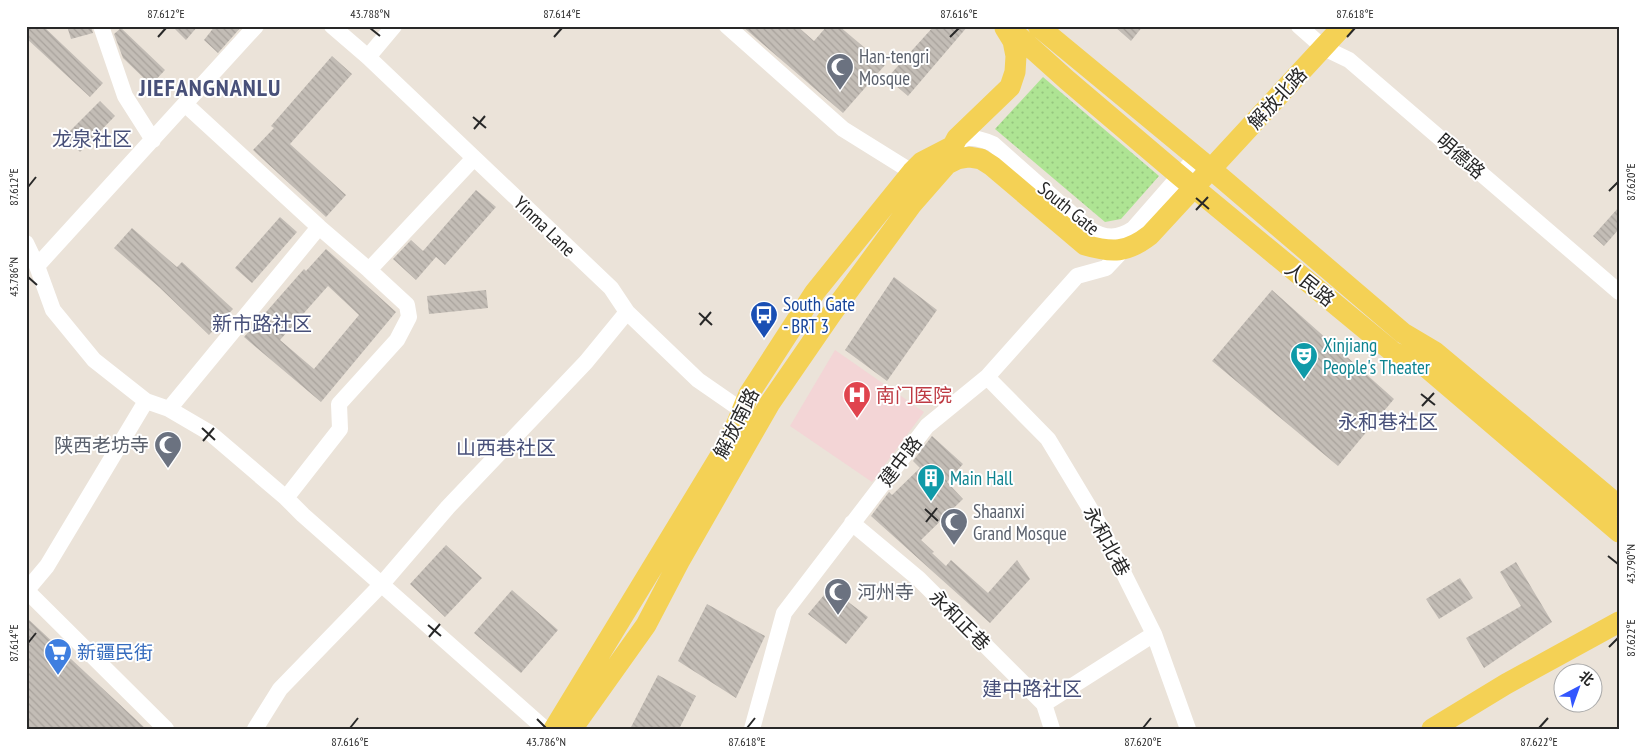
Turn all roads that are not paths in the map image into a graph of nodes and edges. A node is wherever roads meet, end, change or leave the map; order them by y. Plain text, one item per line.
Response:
1 (101, 26) edge
2 (256, 26) edge
3 (332, 26) edge
4 (394, 26) edge
5 (728, 26) edge
6 (1005, 26) edge
7 (1038, 26) edge
8 (1299, 26) edge
9 (1343, 26) edge
10 (1324, 48) junction
11 (368, 57) junction
12 (185, 104) junction
13 (152, 140) junction
14 (953, 146) junction
15 (474, 158) junction
16 (1204, 163) junction
17 (992, 166) junction
18 (912, 172) junction
19 (939, 174) junction
20 (1187, 181) junction
21 (319, 227) junction
22 (26, 243) edge
23 (1123, 250) junction
24 (37, 266) junction
25 (369, 270) junction
26 (1619, 292) edge
27 (627, 312) junction
28 (987, 377) junction
29 (146, 401) junction
30 (169, 409) junction
31 (742, 411) junction
32 (760, 423) junction
33 (286, 498) junction
34 (1619, 506) edge
35 (852, 523) junction
36 (1619, 532) edge
37 (381, 585) junction
38 (26, 591) edge
39 (1619, 622) edge
40 (1154, 634) junction
41 (1044, 704) junction
42 (166, 729) edge
43 (255, 729) edge
44 (546, 729) edge
45 (554, 729) edge
46 (572, 729) edge
47 (752, 729) edge
48 (1052, 729) edge
49 (1188, 729) edge
50 (1432, 729) edge

1 - 13 street
2 - 12 street
3 - 11 street, Yinma Lane
4 - 11 street
5 - 18 street
6 - 14 main road, 解放南路
6 - 20 main road, 人民路
7 - 16 main road, 人民路
8 - 10 street, 明德路
9 - 10 main road, 解放北路
10 - 16 main road, 解放北路
10 - 26 street, 明德路
11 - 15 street, Yinma Lane
12 - 13 street
12 - 21 street
13 - 24 street
14 - 17 main road
14 - 18 main road, 解放南路
14 - 19 main road, 解放南路
14 - 20 street, South Gate
15 - 25 street
15 - 27 street, Yinma Lane
16 - 20 main road, 解放北路
16 - 34 main road, 人民路
17 - 19 main road, 解放南路
17 - 23 main road, 解放南路
18 - 31 main road, 解放南路
19 - 32 main road, 解放南路
20 - 23 main road, 解放南路
20 - 36 main road, 人民路
21 - 25 street
21 - 30 street
22 - 24 street
23 - 28 street, 建中路
24 - 29 street
25 - 33 street
27 - 31 street, Yinma Lane
27 - 37 street
28 - 35 street, 建中路
28 - 40 street, 永和北巷
29 - 30 street
29 - 38 street
30 - 33 street
31 - 32 street, Yinma Lane
31 - 45 main road, 解放南路
32 - 46 main road, 解放南路
33 - 37 street
35 - 41 street, 永和正巷
35 - 47 street, 建中路
37 - 43 street
37 - 44 street
38 - 42 street
39 - 50 main road
40 - 41 street
40 - 49 street, 永和北巷
41 - 48 street, 永和正巷

